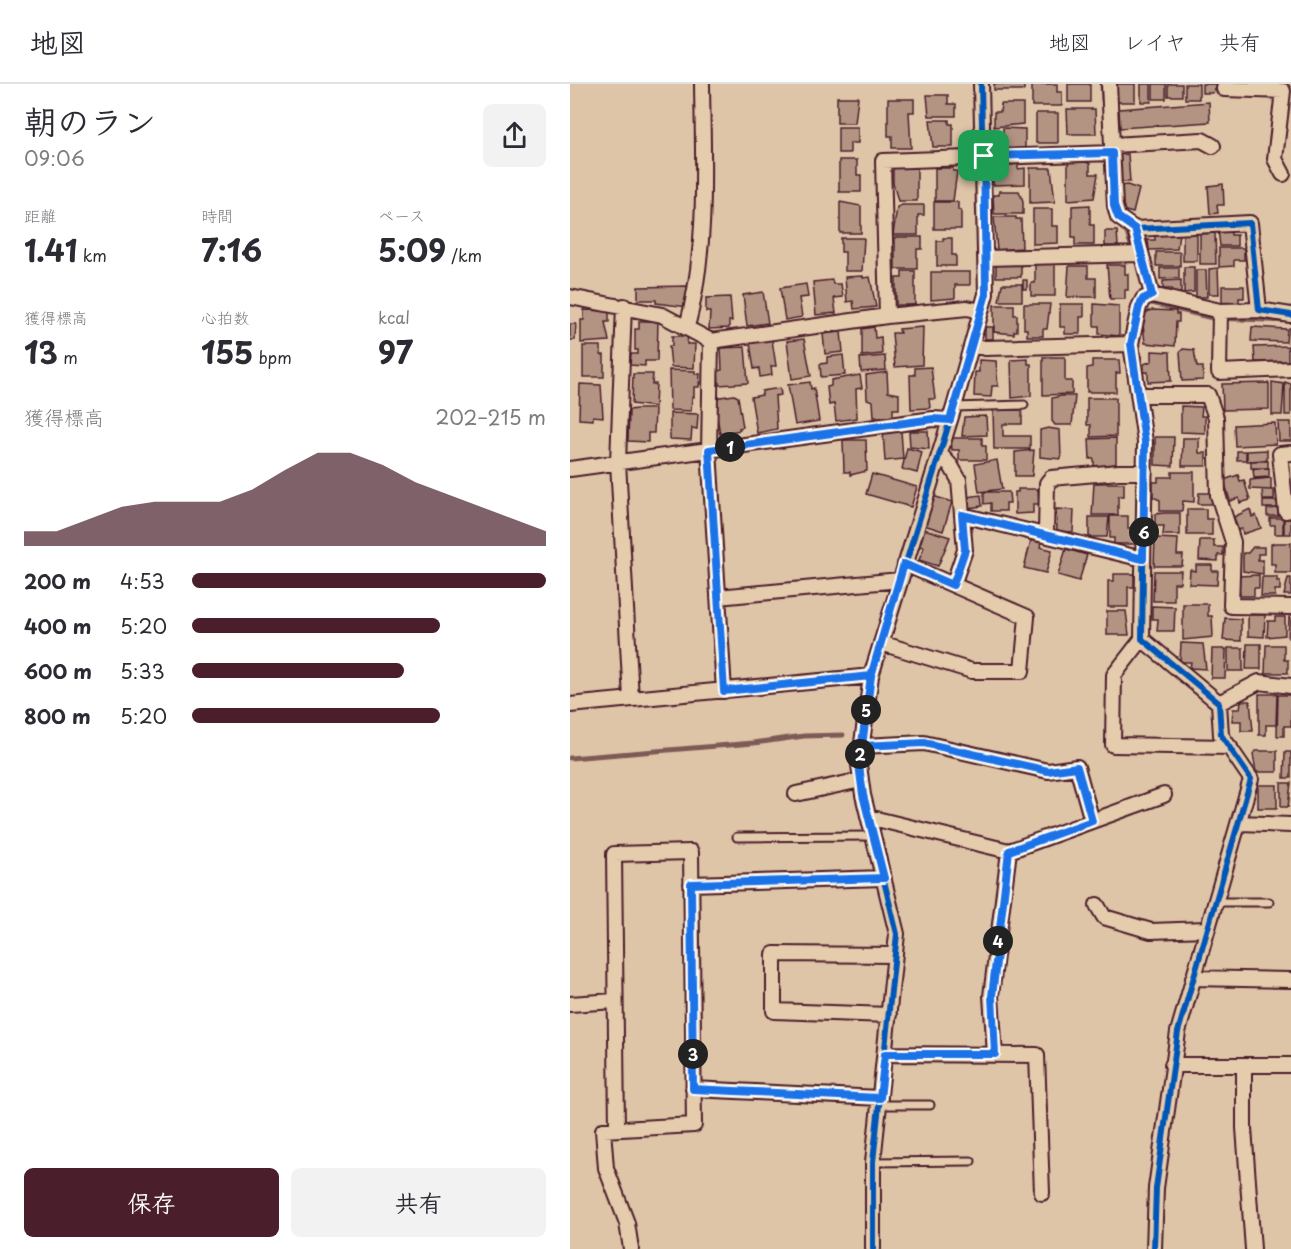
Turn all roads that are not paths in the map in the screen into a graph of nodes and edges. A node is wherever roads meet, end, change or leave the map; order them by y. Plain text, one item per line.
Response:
1 (702, 84) edge
2 (981, 84) edge
3 (1109, 84) edge
4 (1225, 84) edge
5 (1213, 146) dead end
6 (1112, 149) junction
7 (984, 156) junction
8 (1282, 174) dead end
9 (1135, 229) junction
10 (1140, 254) junction
11 (987, 258) junction
12 (1152, 295) junction
13 (570, 297) edge
14 (624, 306) junction
15 (1259, 310) junction
16 (981, 311) junction
17 (1220, 311) junction
18 (1291, 315) edge
19 (887, 316) junction
20 (687, 327) junction
21 (711, 341) junction
22 (1131, 344) junction
23 (972, 345) junction
24 (1291, 369) edge
25 (1139, 395) junction
26 (1024, 405) dead end
27 (952, 413) junction
28 (709, 450) junction
29 (1291, 453) edge
30 (940, 454) junction
31 (618, 462) junction
32 (570, 469) edge
33 (1145, 472) junction
34 (1291, 510) edge
35 (962, 515) junction
36 (1046, 534) junction
37 (1143, 559) junction
38 (904, 564) junction
39 (900, 580) junction
40 (953, 585) junction
41 (718, 597) junction
42 (1291, 607) edge
43 (1142, 639) junction
44 (881, 643) junction
45 (871, 676) junction
46 (1291, 686) edge
47 (724, 691) junction
48 (631, 699) junction
49 (1219, 703) junction
50 (570, 705) edge
51 (862, 746) junction
52 (1230, 747) junction
53 (861, 780) junction
54 (796, 794) dead end
55 (1164, 795) dead end
56 (868, 817) junction
57 (1092, 821) junction
58 (1240, 823) junction
59 (1291, 825) edge
60 (873, 836) junction
61 (737, 837) dead end
62 (1009, 851) junction
63 (884, 878) junction
64 (691, 884) junction
65 (1214, 902) junction
66 (1269, 902) dead end
67 (1097, 905) dead end
68 (1206, 929) junction
69 (895, 955) junction
70 (1192, 978) junction
71 (1291, 980) edge
72 (615, 1001) junction
73 (570, 1004) edge
74 (889, 1015) junction
75 (885, 1054) junction
76 (995, 1054) junction
77 (1172, 1065) junction
78 (1244, 1065) junction
79 (1291, 1065) edge
80 (693, 1089) junction
81 (880, 1101) junction
82 (930, 1105) dead end
83 (617, 1129) junction
84 (971, 1161) dead end
85 (873, 1162) junction
86 (1042, 1193) dead end
87 (631, 1249) edge
88 (873, 1249) edge
89 (1154, 1249) edge
90 (1253, 1249) edge

1 - 20 street
2 - 7 street
3 - 6 street
4 - 8 street
5 - 6 street
6 - 7 street
6 - 9 street
7 - 11 street
7 - 19 street
9 - 10 street
9 - 15 street
10 - 11 street
10 - 12 street
11 - 16 street
12 - 17 street
12 - 22 street
13 - 14 street
14 - 20 street
14 - 31 street
15 - 17 street
15 - 18 street
16 - 19 street
16 - 23 street
17 - 24 street
19 - 21 street
20 - 21 street
21 - 28 street
22 - 23 street
22 - 25 street
23 - 27 street
25 - 33 street
25 - 42 street
26 - 27 lane
27 - 28 street
27 - 30 street
28 - 31 street
28 - 41 street
29 - 34 street
30 - 35 street
30 - 38 street
31 - 32 street
31 - 48 street
33 - 36 street
33 - 37 street
35 - 36 street
35 - 40 street
36 - 37 street
37 - 43 street
38 - 39 street
38 - 40 street
39 - 41 street
39 - 44 street
40 - 44 street
41 - 47 street
43 - 49 street
43 - 52 street
44 - 45 street
45 - 47 street
45 - 51 street
46 - 49 street
47 - 48 street
48 - 50 street
49 - 52 street
51 - 53 street
51 - 57 street
52 - 58 street
53 - 54 street
53 - 56 street
55 - 57 street
56 - 60 street
56 - 62 street
57 - 62 street
58 - 59 street
58 - 65 street
60 - 61 lane
60 - 63 street
62 - 76 street
63 - 64 street
63 - 69 street
64 - 72 street
64 - 80 street
65 - 66 lane
65 - 68 street
67 - 68 street
68 - 70 street
69 - 74 street
69 - 74 street
70 - 71 street
70 - 77 street
72 - 73 street
72 - 83 street
74 - 75 street
75 - 76 street
75 - 81 street
76 - 86 street
77 - 78 street
77 - 89 street
78 - 79 street
78 - 90 street
80 - 81 street
80 - 83 street
81 - 82 lane
81 - 85 street
83 - 87 street
84 - 85 lane
85 - 88 street

